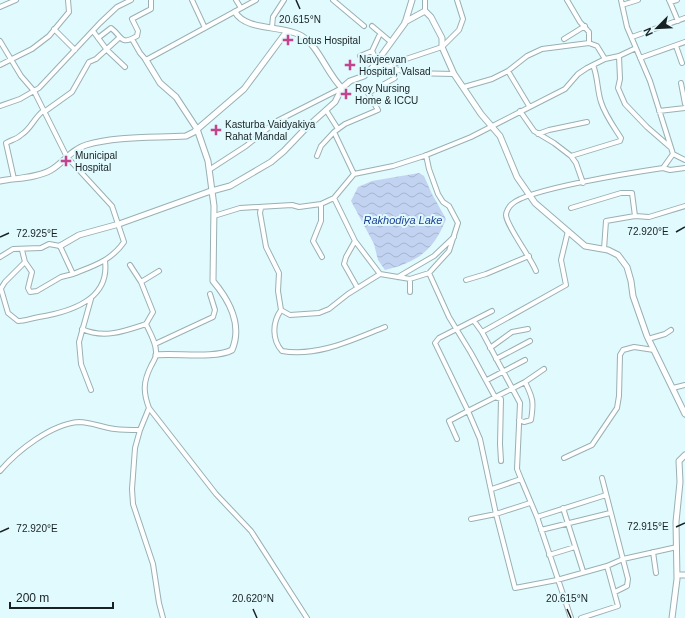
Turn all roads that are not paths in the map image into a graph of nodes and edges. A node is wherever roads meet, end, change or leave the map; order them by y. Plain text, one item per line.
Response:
1 (16, 0) edge
2 (68, 0) edge
3 (131, 0) edge
4 (152, 0) edge
5 (192, 0) edge
6 (236, 0) edge
7 (256, 0) edge
8 (284, 0) edge
9 (333, 0) edge
10 (412, 0) edge
11 (425, 0) edge
12 (457, 0) edge
13 (567, 0) edge
14 (638, 0) edge
15 (677, 0) edge
16 (670, 1) edge
17 (124, 2) edge
18 (621, 2) edge
19 (0, 7) edge
20 (241, 8) junction
21 (425, 11) junction
22 (235, 12) junction
23 (685, 18) edge
24 (678, 20) junction
25 (405, 22) junction
26 (364, 26) dead end
27 (372, 26) dead end
28 (585, 26) junction
29 (272, 27) junction
30 (205, 28) junction
31 (54, 29) junction
32 (92, 30) junction
33 (287, 31) junction
34 (379, 36) dead end
35 (120, 37) junction
36 (632, 37) junction
37 (98, 38) junction
38 (132, 39) junction
39 (564, 39) dead end
40 (0, 41) edge
41 (391, 42) junction
42 (685, 42) edge
43 (589, 43) junction
44 (676, 46) junction
45 (442, 47) junction
46 (636, 48) junction
47 (75, 50) junction
48 (107, 50) junction
49 (372, 50) junction
50 (360, 56) dead end
51 (619, 56) junction
52 (380, 58) junction
53 (640, 58) junction
54 (12, 59) junction
55 (605, 59) junction
56 (146, 60) junction
57 (682, 63) dead end
58 (0, 65) edge
59 (593, 65) junction
60 (125, 67) dead end
61 (373, 67) junction
62 (390, 67) junction
63 (395, 70) junction
64 (508, 71) junction
65 (454, 74) junction
66 (681, 83) dead end
67 (464, 87) junction
68 (342, 88) junction
69 (34, 91) junction
70 (685, 104) edge
71 (0, 106) edge
72 (529, 106) junction
73 (685, 108) edge
74 (326, 110) junction
75 (44, 111) junction
76 (520, 111) junction
77 (659, 111) junction
78 (587, 122) dead end
79 (490, 126) junction
80 (197, 129) junction
81 (336, 131) junction
82 (538, 134) junction
83 (671, 148) junction
84 (673, 154) junction
85 (426, 155) junction
86 (317, 156) dead end
87 (571, 156) junction
88 (66, 157) junction
89 (685, 160) edge
90 (662, 168) junction
91 (685, 168) edge
92 (209, 170) junction
93 (354, 174) junction
94 (14, 179) junction
95 (0, 181) edge
96 (583, 183) junction
97 (212, 190) junction
98 (531, 195) junction
99 (334, 198) junction
100 (322, 204) junction
101 (685, 206) edge
102 (261, 208) junction
103 (572, 208) dead end
104 (214, 216) junction
105 (635, 216) junction
106 (119, 224) junction
107 (568, 231) junction
108 (454, 237) junction
109 (355, 241) junction
110 (60, 246) junction
111 (604, 249) junction
112 (22, 250) junction
113 (529, 256) junction
114 (0, 257) edge
115 (322, 257) dead end
116 (105, 261) junction
117 (25, 262) junction
118 (130, 265) dead end
119 (159, 271) dead end
120 (536, 271) dead end
121 (429, 273) junction
122 (73, 274) junction
123 (380, 274) junction
124 (397, 277) junction
125 (410, 279) junction
126 (466, 280) dead end
127 (141, 282) junction
128 (357, 287) junction
129 (1, 290) edge
130 (410, 292) dead end
131 (210, 294) dead end
132 (91, 299) junction
133 (281, 310) junction
134 (492, 311) dead end
135 (474, 321) junction
136 (146, 324) junction
137 (385, 327) dead end
138 (82, 329) junction
139 (456, 329) junction
140 (528, 329) dead end
141 (671, 330) dead end
142 (482, 332) junction
143 (648, 339) junction
144 (530, 341) dead end
145 (155, 344) junction
146 (490, 348) junction
147 (654, 350) junction
148 (156, 355) junction
149 (496, 359) junction
150 (525, 360) dead end
151 (544, 369) dead end
152 (504, 371) junction
153 (487, 380) junction
154 (525, 382) junction
155 (685, 385) edge
156 (513, 388) junction
157 (673, 388) junction
158 (91, 390) dead end
159 (495, 397) junction
160 (149, 408) junction
161 (468, 411) junction
162 (685, 414) edge
163 (519, 420) junction
164 (140, 430) junction
165 (457, 439) dead end
166 (685, 455) edge
167 (564, 458) dead end
168 (502, 461) dead end
169 (0, 471) edge
170 (602, 478) dead end
171 (521, 479) junction
172 (492, 489) junction
173 (606, 495) junction
174 (530, 503) junction
175 (563, 508) junction
176 (610, 513) junction
177 (496, 514) junction
178 (537, 517) junction
179 (471, 519) dead end
180 (568, 524) junction
181 (541, 530) junction
182 (575, 547) junction
183 (677, 547) junction
184 (653, 552) junction
185 (549, 555) junction
186 (623, 559) junction
187 (607, 566) junction
188 (583, 571) junction
189 (656, 573) dead end
190 (677, 575) junction
191 (685, 575) edge
192 (557, 580) junction
193 (615, 592) junction
194 (163, 618) edge
195 (308, 618) edge
196 (571, 618) edge
197 (581, 618) edge
198 (672, 618) edge

1 - 19 street
2 - 31 street
3 - 17 street
4 - 38 street
5 - 30 street
6 - 20 street
7 - 20 street
8 - 29 street
9 - 26 street
10 - 25 street
11 - 21 street
12 - 45 street
13 - 28 street
14 - 18 street
15 - 16 street
16 - 24 street
17 - 32 street
18 - 36 street
20 - 22 street
21 - 25 street
21 - 45 street
22 - 29 street
22 - 30 street
23 - 24 street
24 - 36 street
25 - 41 street
27 - 41 street
28 - 39 street
28 - 43 street
29 - 33 street
30 - 56 street
31 - 47 street
31 - 54 street
32 - 37 street
32 - 47 street
33 - 68 street
33 - 80 street
34 - 49 street
35 - 37 street
35 - 38 street
35 - 48 street
36 - 46 street
37 - 48 street
38 - 56 street
40 - 54 street
41 - 52 street
42 - 44 street
43 - 55 street
43 - 64 street
44 - 53 street
44 - 57 street
45 - 62 street
45 - 65 street
46 - 51 street
46 - 53 street
47 - 69 street
48 - 60 street
48 - 75 street
49 - 50 street
49 - 52 street
51 - 55 street
51 - 83 street
52 - 61 street
53 - 77 street
54 - 58 street
54 - 69 street
55 - 59 street
56 - 80 street
59 - 72 street
59 - 87 street
61 - 62 street
61 - 68 street
62 - 63 street
63 - 65 street
63 - 81 street
64 - 67 street
64 - 72 street
65 - 67 street
66 - 70 street
67 - 79 street
68 - 74 street
68 - 92 street
69 - 71 street
69 - 75 street
72 - 76 street
73 - 77 street
74 - 81 street
74 - 97 street
75 - 88 street
75 - 94 street
76 - 79 street
76 - 82 street
77 - 83 street
78 - 82 street
79 - 85 street
79 - 98 street
80 - 88 street
80 - 92 street
81 - 86 street
81 - 93 street
82 - 87 street
83 - 84 street
84 - 89 street
84 - 90 street
85 - 93 street
85 - 108 street
87 - 96 street
88 - 94 street
88 - 106 street
90 - 91 street
90 - 96 street
92 - 97 street
93 - 99 street
94 - 95 street
96 - 98 street
97 - 104 street
97 - 106 street
98 - 107 street
98 - 113 street
99 - 100 street
99 - 109 street
100 - 102 street
100 - 115 street
101 - 105 street
102 - 104 street
102 - 133 street
103 - 105 street
104 - 148 street
105 - 111 street
106 - 110 street
106 - 116 street
107 - 111 street
107 - 142 street
108 - 121 street
108 - 124 street
109 - 123 street
109 - 128 street
110 - 112 street
110 - 122 street
111 - 143 street
112 - 114 street
112 - 117 street
113 - 120 street
113 - 126 street
116 - 122 street
116 - 132 street
117 - 122 street
117 - 129 street
118 - 127 street
119 - 127 street
121 - 125 street
121 - 139 street
123 - 124 street
123 - 128 street
124 - 125 street
125 - 130 street
127 - 136 street
128 - 133 street
129 - 132 street
131 - 145 street
132 - 138 street
133 - 137 street
134 - 135 street
135 - 139 street
135 - 142 street
136 - 138 street
136 - 145 street
138 - 158 street
139 - 153 street
139 - 161 street
140 - 146 street
141 - 143 street
142 - 146 street
143 - 147 street
144 - 149 street
145 - 148 street
146 - 149 street
147 - 157 street
147 - 167 street
148 - 160 street
149 - 152 street
150 - 152 street
151 - 154 street
152 - 153 street
152 - 156 street
153 - 159 street
154 - 156 street
154 - 163 street
155 - 157 street
156 - 159 street
156 - 163 street
157 - 162 street
159 - 161 street
159 - 168 street
160 - 164 street
160 - 195 street
161 - 165 street
161 - 172 street
163 - 171 street
164 - 169 street
164 - 194 street
166 - 183 street
170 - 173 street
171 - 172 street
171 - 174 street
172 - 177 street
173 - 175 street
173 - 176 street
174 - 177 street
174 - 178 street
175 - 178 street
175 - 180 street
176 - 180 street
176 - 186 street
177 - 179 street
177 - 192 street
178 - 181 street
180 - 181 street
180 - 182 street
181 - 185 street
182 - 185 street
182 - 188 street
183 - 184 street
183 - 190 street
184 - 186 street
184 - 189 street
185 - 192 street
186 - 187 street
186 - 193 street
187 - 188 street
187 - 193 street
188 - 192 street
190 - 191 street
190 - 198 street
192 - 196 street
193 - 197 street

